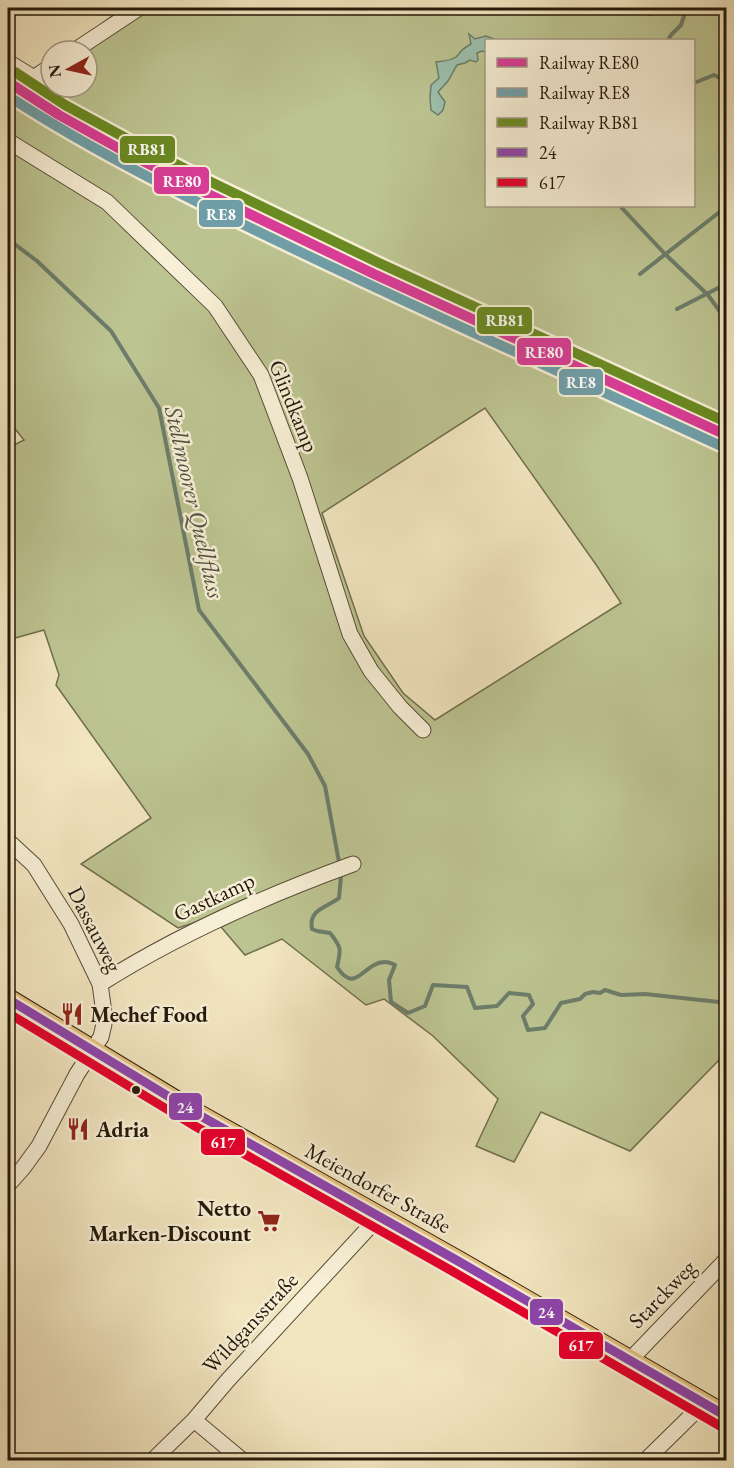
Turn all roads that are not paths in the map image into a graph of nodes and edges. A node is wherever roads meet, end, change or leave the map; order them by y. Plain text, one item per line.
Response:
1 (140, 8) edge
2 (92, 39) edge
3 (8, 62) edge
4 (39, 74) edge
5 (8, 141) edge
6 (423, 730) dead end
7 (8, 841) edge
8 (353, 864) dead end
9 (100, 984) junction
10 (8, 999) edge
11 (92, 1051) junction
12 (8, 1185) edge
13 (379, 1215) junction
14 (726, 1260) edge
15 (630, 1360) junction
16 (704, 1403) junction
17 (726, 1416) edge
18 (194, 1420) junction
19 (153, 1461) edge
20 (242, 1461) edge
21 (646, 1461) edge

1 - 2 street
3 - 4 street
5 - 6 street, Glindkamp
7 - 9 street, Dassauweg
8 - 9 street, Gastkamp
9 - 11 street, Dassauweg
10 - 11 main road, Meiendorfer Straße
11 - 12 street, Dassauweg
11 - 13 main road, Meiendorfer Straße
13 - 15 main road, Meiendorfer Straße
13 - 18 street, Wildgansstraße
14 - 15 street, Starckweg
15 - 16 main road, Meiendorfer Straße
16 - 17 main road, Meiendorfer Straße
16 - 21 street
18 - 19 street, Wildgansstraße
18 - 20 street

